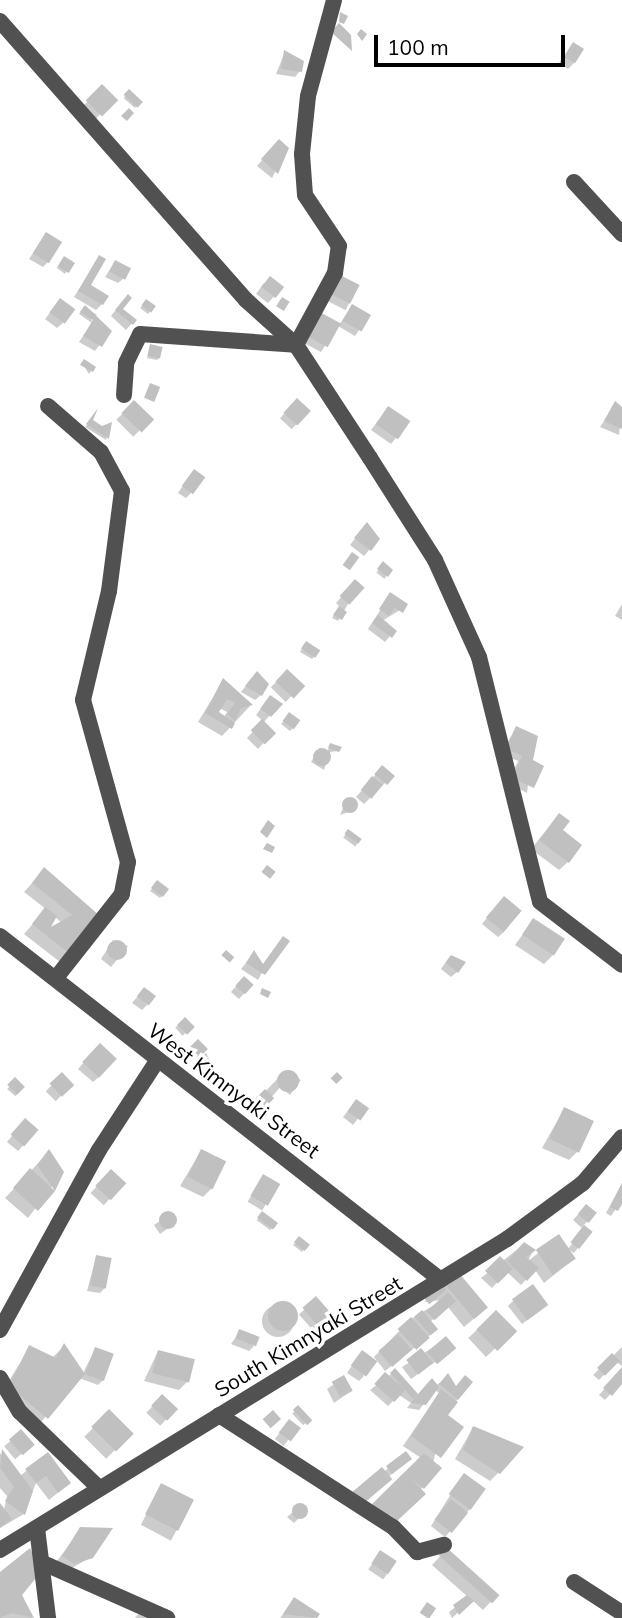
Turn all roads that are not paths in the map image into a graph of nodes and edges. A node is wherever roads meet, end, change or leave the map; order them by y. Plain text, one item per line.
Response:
1 (334, 0) edge
2 (0, 21) edge
3 (574, 182) dead end
4 (622, 234) edge
5 (296, 345) junction
6 (124, 394) dead end
7 (48, 405) dead end
8 (0, 936) edge
9 (622, 965) edge
10 (55, 978) junction
11 (157, 1061) junction
12 (622, 1138) edge
13 (441, 1280) junction
14 (0, 1331) edge
15 (0, 1378) edge
16 (219, 1415) junction
17 (99, 1488) junction
18 (37, 1528) junction
19 (444, 1545) dead end
20 (0, 1550) edge
21 (43, 1563) junction
22 (575, 1582) dead end
23 (622, 1613) edge
24 (48, 1618) edge
25 (167, 1618) edge

1 - 5 street
2 - 5 street
3 - 4 street
5 - 6 street
5 - 9 street
7 - 10 street
8 - 10 street, West Kimnyaki Street
10 - 11 street, West Kimnyaki Street
11 - 13 street, West Kimnyaki Street
11 - 14 street
12 - 13 street, South Kimnyaki Street
13 - 16 street, South Kimnyaki Street
15 - 17 street
16 - 17 street, South Kimnyaki Street
16 - 19 street
17 - 18 street, South Kimnyaki Street
18 - 20 street, South Kimnyaki Street
18 - 21 street
21 - 24 street
21 - 25 street
22 - 23 street

